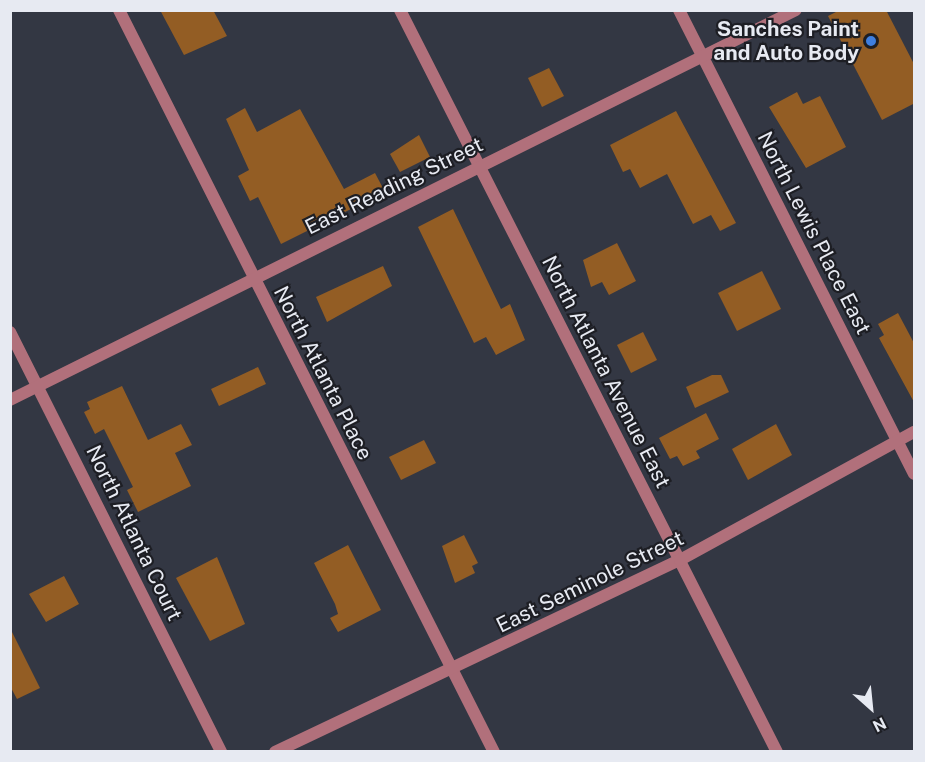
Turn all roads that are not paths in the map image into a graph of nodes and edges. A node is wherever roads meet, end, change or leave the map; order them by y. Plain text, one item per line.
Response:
1 (119, 10) edge
2 (400, 10) edge
3 (679, 10) edge
4 (796, 10) edge
5 (704, 58) junction
6 (478, 165) junction
7 (253, 278) junction
8 (10, 332) edge
9 (39, 385) junction
10 (10, 400) edge
11 (915, 432) edge
12 (898, 440) junction
13 (915, 474) edge
14 (680, 560) junction
15 (451, 671) junction
16 (221, 752) edge
17 (276, 752) edge
18 (494, 752) edge
19 (777, 752) edge

1 - 7 street, North Atlanta Place
2 - 6 street, North Atlanta Avenue East
3 - 5 street, North Lewis Place East
4 - 5 street, East Reading Street
5 - 6 street, East Reading Street
5 - 12 street, North Lewis Place East
6 - 7 street, East Reading Street
6 - 14 street, North Atlanta Avenue East
7 - 9 street, East Reading Street
7 - 15 street, North Atlanta Place
8 - 9 street, North Atlanta Court
9 - 10 street, East Reading Street
9 - 16 street, North Atlanta Court
11 - 12 street, East Seminole Street
12 - 13 street, North Lewis Place East
12 - 14 street, East Seminole Street
14 - 15 street, East Seminole Street
14 - 19 street, North Atlanta Avenue East
15 - 17 street, East Seminole Street
15 - 18 street, North Atlanta Place

